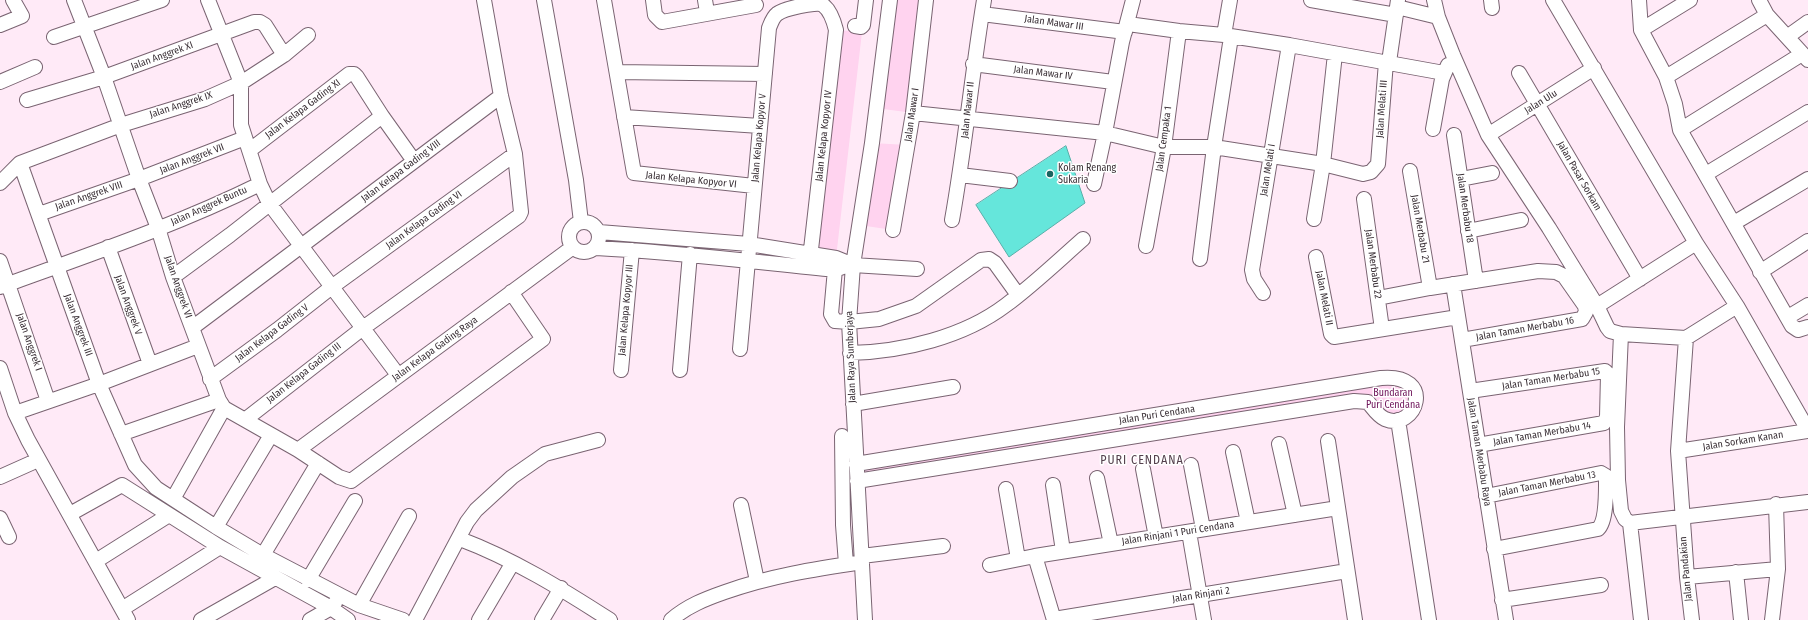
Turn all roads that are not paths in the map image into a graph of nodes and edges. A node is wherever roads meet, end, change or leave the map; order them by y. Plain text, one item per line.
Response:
1 (13, 0) edge
2 (74, 0) edge
3 (162, 0) edge
4 (208, 0) edge
5 (484, 0) edge
6 (544, 0) edge
7 (604, 0) edge
8 (653, 0) edge
9 (866, 0) edge
10 (890, 0) edge
11 (926, 0) edge
12 (1133, 0) edge
13 (1230, 0) edge
14 (1311, 0) edge
15 (1554, 0) edge
16 (1639, 0) edge
17 (1690, 0) edge
18 (1759, 0) edge
19 (756, 4) dead end
20 (1439, 5) edge
21 (706, 6) edge
22 (825, 7) joint
23 (983, 7) edge
24 (1397, 7) edge
25 (1767, 15) junction
26 (1808, 22) edge
27 (0, 26) edge
28 (855, 26) dead end
29 (85, 28) junction
30 (1126, 28) junction
31 (1641, 30) junction
32 (1179, 31) junction
33 (221, 35) junction
34 (308, 35) dead end
35 (1228, 36) junction
36 (54, 37) dead end
37 (1787, 37) junction
38 (1289, 45) junction
39 (1336, 54) junction
40 (284, 55) junction
41 (1453, 55) junction
42 (1805, 57) edge
43 (1388, 62) junction
44 (974, 64) junction
45 (35, 67) dead end
46 (1594, 68) junction
47 (617, 72) junction
48 (1444, 73) junction
49 (1519, 73) dead end
50 (765, 74) junction
51 (104, 77) junction
52 (1666, 77) junction
53 (0, 82) edge
54 (1113, 82) junction
55 (240, 83) junction
56 (501, 96) junction
57 (27, 100) dead end
58 (1537, 105) junction
59 (1808, 112) edge
60 (913, 113) junction
61 (382, 116) junction
62 (624, 117) junction
63 (967, 119) junction
64 (121, 125) junction
65 (760, 126) junction
66 (1433, 129) dead end
67 (1680, 130) junction
68 (1105, 133) junction
69 (1488, 134) junction
70 (1454, 135) dead end
71 (247, 144) junction
72 (1164, 147) junction
73 (1214, 148) junction
74 (515, 154) junction
75 (1270, 157) junction
76 (414, 161) junction
77 (20, 163) junction
78 (1323, 164) junction
79 (1410, 171) dead end
80 (1492, 173) dead end
81 (1706, 174) junction
82 (960, 175) junction
83 (139, 179) junction
84 (1461, 179) junction
85 (1808, 179) edge
86 (1010, 181) dead end
87 (0, 183) edge
88 (260, 184) junction
89 (1094, 184) dead end
90 (754, 186) junction
91 (1364, 199) dead end
92 (269, 203) junction
93 (39, 214) junction
94 (1314, 219) dead end
95 (952, 220) dead end
96 (1521, 220) dead end
97 (581, 222) junction
98 (1734, 223) junction
99 (158, 228) junction
100 (892, 230) dead end
101 (1468, 231) junction
102 (599, 232) junction
103 (1083, 239) dead end
104 (1808, 241) edge
105 (1696, 243) junction
106 (749, 244) junction
107 (301, 246) junction
108 (1146, 246) dead end
109 (108, 247) junction
110 (573, 247) junction
111 (596, 248) junction
112 (632, 250) junction
113 (690, 254) junction
114 (1316, 257) dead end
115 (1200, 259) dead end
116 (810, 260) junction
117 (0, 261) edge
118 (835, 264) junction
119 (57, 265) junction
120 (853, 265) junction
121 (749, 266) junction
122 (916, 269) dead end
123 (1760, 272) junction
124 (173, 277) junction
125 (1640, 279) junction
126 (1476, 281) junction
127 (1453, 284) junction
128 (4, 285) edge
129 (333, 286) junction
130 (1430, 288) junction
131 (511, 292) junction
132 (1263, 293) dead end
133 (1018, 296) junction
134 (1378, 298) junction
135 (1808, 305) edge
136 (1596, 306) junction
137 (1737, 306) junction
138 (1458, 317) junction
139 (1788, 317) junction
140 (849, 322) junction
141 (1808, 327) edge
142 (192, 328) junction
143 (363, 328) junction
144 (1382, 329) junction
145 (1621, 334) junction
146 (1686, 338) junction
147 (1462, 340) junction
148 (198, 346) junction
149 (740, 349) dead end
150 (850, 353) junction
151 (150, 364) junction
152 (0, 368) edge
153 (621, 370) dead end
154 (680, 370) dead end
155 (398, 376) junction
156 (210, 379) junction
157 (99, 384) junction
158 (953, 387) dead end
159 (1470, 391) junction
160 (1608, 397) joint
161 (48, 401) junction
162 (222, 404) junction
163 (853, 404) junction
164 (15, 413) junction
165 (246, 419) junction
166 (1398, 420) junction
167 (1103, 424) junction
168 (1808, 430) edge
169 (121, 434) junction
170 (271, 435) junction
171 (842, 436) dead end
172 (598, 440) dead end
173 (1105, 441) junction
174 (1328, 441) dead end
175 (972, 444) junction
176 (1279, 444) dead end
177 (1478, 445) junction
178 (298, 450) junction
179 (1678, 451) junction
180 (1233, 452) dead end
181 (38, 460) junction
182 (318, 463) junction
183 (975, 463) junction
184 (856, 464) junction
185 (1191, 465) dead end
186 (1143, 469) dead end
187 (0, 477) edge
188 (1097, 478) dead end
189 (857, 481) junction
190 (1053, 485) dead end
191 (1006, 489) dead end
192 (1486, 496) junction
193 (173, 499) junction
194 (355, 501) dead end
195 (1808, 502) edge
196 (1776, 504) junction
197 (741, 505) dead end
198 (1338, 508) junction
199 (70, 514) junction
200 (169, 515) junction
201 (1295, 515) junction
202 (409, 516) dead end
203 (1682, 517) junction
204 (0, 518) edge
205 (1248, 522) junction
206 (1630, 522) junction
207 (216, 527) junction
208 (1203, 529) junction
209 (1189, 532) junction
210 (9, 537) dead end
211 (1156, 537) junction
212 (460, 539) junction
213 (1111, 544) junction
214 (944, 546) dead end
215 (220, 547) junction
216 (1494, 549) junction
217 (1063, 551) junction
218 (263, 555) junction
219 (1035, 556) junction
220 (862, 559) junction
221 (1018, 559) junction
222 (96, 561) junction
223 (512, 564) junction
224 (846, 564) junction
225 (990, 565) dead end
226 (1778, 569) junction
227 (1347, 571) junction
228 (1736, 572) junction
229 (1686, 577) junction
230 (275, 578) junction
231 (308, 580) junction
232 (757, 581) junction
233 (1600, 585) dead end
234 (561, 588) junction
235 (1200, 595) junction
236 (340, 596) junction
237 (1502, 600) junction
238 (359, 605) junction
239 (331, 608) junction
240 (125, 614) edge
241 (382, 617) edge
242 (1054, 619) edge
243 (201, 620) edge
244 (310, 620) edge
245 (348, 620) edge
246 (403, 620) edge
247 (415, 620) edge
248 (479, 620) edge
249 (542, 620) edge
250 (610, 620) edge
251 (671, 620) edge
252 (865, 620) edge
253 (1204, 620) edge
254 (1355, 620) edge
255 (1429, 620) edge
256 (1506, 620) edge
257 (1641, 620) edge
258 (1692, 620) edge
259 (1741, 620) edge
260 (1772, 620) edge

1 - 27 street
2 - 29 street, Jalan Anggrek VI
3 - 29 street
4 - 33 street
5 - 56 street, Jalan Kelapa Gading III
6 - 97 street
7 - 47 street, Jalan Kelapa Kopyor VI
8 - 21 street
9 - 28 street
10 - 120 street, Jalan Raya Sumberjaya
11 - 60 street, Jalan Mawar I
12 - 30 street
13 - 35 street
14 - 24 street
15 - 46 street
16 - 31 street
17 - 31 street
18 - 25 street
19 - 21 street
20 - 24 street
20 - 41 street
22 - 50 street, Jalan Kelapa Kopyor V
22 - 116 street, Jalan Kelapa Kopyor IV
23 - 30 street, Jalan Mawar III
23 - 44 street, Jalan Mawar II
24 - 43 street, Jalan Melati III
25 - 37 street
25 - 52 street
26 - 37 street
29 - 36 street
29 - 51 street, Jalan Anggrek VI
30 - 32 street, Jalan Mawar III
30 - 54 street
31 - 52 street
32 - 35 street, Jalan Mawar III
32 - 72 street, Jalan Cempaka 1
33 - 40 street, Jalan Anggrek XI
33 - 51 street, Jalan Anggrek XI
33 - 55 street
34 - 40 street, Jalan Anggrek IX
35 - 38 street, Jalan Mawar III
35 - 73 street
37 - 42 street
38 - 39 street, Jalan Mawar III
38 - 75 street, Jalan Melati I
39 - 43 street, Jalan Mawar III
39 - 78 street
40 - 55 street, Jalan Anggrek IX
41 - 48 street
41 - 69 street
42 - 67 street
43 - 48 street
43 - 78 street, Jalan Melati III
44 - 54 street, Jalan Mawar IV
44 - 63 street, Jalan Mawar II
45 - 53 street
46 - 58 street, Jalan Ulu
46 - 105 street
47 - 50 street
47 - 62 street, Jalan Kelapa Kopyor VI
48 - 66 street
49 - 58 street, Jalan Pasar Sorkam
50 - 65 street, Jalan Kelapa Kopyor V
51 - 57 street, Jalan Anggrek XI
51 - 64 street, Jalan Anggrek VI
52 - 67 street
54 - 68 street
55 - 64 street, Jalan Anggrek IX
55 - 71 street
56 - 74 street, Jalan Kelapa Gading III
56 - 76 street, Jalan Kelapa Gading VIII
58 - 69 street, Jalan Ulu
58 - 125 street, Jalan Pasar Sorkam
59 - 81 street
60 - 63 street
60 - 100 street, Jalan Mawar I
61 - 71 street, Jalan Kelapa Gading XI
61 - 76 street
61 - 92 street
62 - 65 street
62 - 90 street, Jalan Kelapa Kopyor VI
63 - 68 street
63 - 82 street, Jalan Mawar II
64 - 77 street, Jalan Anggrek IX
64 - 83 street, Jalan Anggrek VI
65 - 90 street, Jalan Kelapa Kopyor V
67 - 81 street
68 - 72 street
68 - 89 street
69 - 136 street
70 - 84 street, Jalan Merbabu 18
71 - 83 street, Jalan Anggrek VII
71 - 88 street
72 - 73 street
72 - 108 street, Jalan Cempaka 1
73 - 75 street
73 - 115 street
74 - 129 street, Jalan Kelapa Gading VI
74 - 143 street, Jalan Kelapa Gading III
75 - 78 street
75 - 132 street, Jalan Melati I
76 - 107 street, Jalan Kelapa Gading VIII
77 - 87 street
77 - 93 street, Jalan Anggrek III
78 - 94 street
79 - 130 street, Jalan Merbabu 21
80 - 84 street
81 - 98 street
82 - 86 street
82 - 95 street, Jalan Mawar II
83 - 93 street, Jalan Anggrek VIII
83 - 99 street, Jalan Anggrek VI
84 - 101 street, Jalan Merbabu 18
85 - 98 street
88 - 92 street
88 - 99 street, Jalan Anggrek Buntu
90 - 106 street, Jalan Kelapa Kopyor V
91 - 134 street, Jalan Merbabu 22
92 - 107 street
92 - 124 street
93 - 119 street, Jalan Anggrek III
96 - 101 street
97 - 102 street
97 - 110 street
98 - 123 street
99 - 109 street, Jalan Anggrek Buntu
99 - 124 street, Jalan Anggrek VI
101 - 126 street, Jalan Merbabu 18
102 - 106 street
102 - 111 street
103 - 133 street
104 - 123 street
105 - 125 street
105 - 137 street
106 - 116 street
106 - 121 street, Jalan Kelapa Kopyor V
107 - 129 street
107 - 142 street, Jalan Kelapa Gading VIII
109 - 119 street, Jalan Anggrek Buntu
109 - 151 street, Jalan Anggrek V
110 - 111 street
110 - 131 street, Jalan Kelapa Gading Raya
111 - 112 street
112 - 113 street
112 - 153 street, Jalan Kelapa Kopyor III
113 - 121 street
113 - 154 street
114 - 144 street, Jalan Melati II
116 - 118 street
116 - 121 street
117 - 128 street, Jalan Anggrek I
118 - 120 street
118 - 140 street
119 - 128 street, Jalan Anggrek Buntu
119 - 157 street, Jalan Anggrek III
120 - 122 street
120 - 140 street, Jalan Raya Sumberjaya
121 - 149 street, Jalan Kelapa Kopyor V
123 - 139 street
124 - 142 street, Jalan Anggrek VI
125 - 136 street
126 - 127 street
126 - 147 street, Jalan Taman Merbabu 16
127 - 130 street
127 - 138 street, Jalan Taman Merbabu Raya
128 - 161 street, Jalan Anggrek I
129 - 143 street
129 - 156 street, Jalan Kelapa Gading V
130 - 134 street
131 - 155 street, Jalan Kelapa Gading Raya
131 - 182 street
133 - 140 street
133 - 150 street
134 - 144 street, Jalan Merbabu 22
135 - 139 street
136 - 145 street
137 - 146 street
137 - 168 street
138 - 144 street
138 - 147 street, Jalan Taman Merbabu Raya
139 - 141 street
140 - 150 street, Jalan Raya Sumberjaya
142 - 148 street, Jalan Anggrek VI
143 - 155 street
143 - 165 street, Jalan Kelapa Gading III
145 - 146 street
145 - 206 street
146 - 179 street, Jalan Pandakian
147 - 159 street, Jalan Taman Merbabu Raya
148 - 151 street
148 - 156 street, Jalan Anggrek VI
150 - 163 street, Jalan Raya Sumberjaya
151 - 157 street
152 - 164 street
155 - 178 street, Jalan Kelapa Gading Raya
156 - 162 street, Jalan Anggrek VI
157 - 161 street
157 - 169 street, Jalan Anggrek III
158 - 163 street
159 - 160 street, Jalan Taman Merbabu 15
159 - 177 street, Jalan Taman Merbabu Raya
160 - 177 street, Jalan Taman Merbabu 14
161 - 164 street
162 - 165 street
162 - 169 street
162 - 193 street
163 - 184 street, Jalan Raya Sumberjaya
164 - 181 street
165 - 170 street
166 - 167 street, Jalan Puri Cendana
166 - 173 street, Jalan Puri Cendana
166 - 255 street
167 - 173 street
167 - 175 street, Jalan Puri Cendana
168 - 179 street, Jalan Sorkam Kanan
169 - 193 street, Jalan Anggrek III
170 - 178 street
170 - 207 street
171 - 224 street
172 - 212 street
173 - 183 street, Jalan Puri Cendana
174 - 198 street
175 - 183 street
175 - 184 street, Jalan Puri Cendana
176 - 201 street
177 - 192 street, Jalan Taman Merbabu Raya
178 - 182 street
179 - 203 street, Jalan Pandakian
180 - 205 street
181 - 187 street
181 - 199 street
182 - 218 street
183 - 189 street, Jalan Puri Cendana
184 - 189 street, Jalan Raya Sumberjaya
185 - 208 street
186 - 211 street
188 - 213 street
189 - 220 street, Jalan Raya Sumberjaya
190 - 217 street
191 - 221 street
192 - 216 street, Jalan Taman Merbabu Raya
192 - 216 street, Jalan Taman Merbabu 13
193 - 207 street, Jalan Anggrek III
194 - 231 street
195 - 196 street
196 - 203 street
196 - 226 street
197 - 232 street
198 - 201 street, Jalan Rinjani 1 Puri Cendana
198 - 227 street
199 - 200 street
199 - 222 street
200 - 215 street
200 - 222 street
201 - 205 street, Jalan Rinjani 1 Puri Cendana
202 - 238 street
203 - 206 street
203 - 229 street, Jalan Pandakian
204 - 210 street
205 - 208 street, Jalan Rinjani 1 Puri Cendana
206 - 257 street
207 - 218 street, Jalan Anggrek III
208 - 209 street, Jalan Rinjani 1 Puri Cendana
209 - 211 street, Jalan Rinjani 1 Puri Cendana
209 - 235 street
211 - 213 street, Jalan Rinjani 1 Puri Cendana
212 - 223 street
212 - 247 street
213 - 217 street, Jalan Rinjani 1 Puri Cendana
214 - 220 street
215 - 230 street
215 - 240 street
216 - 237 street, Jalan Taman Merbabu Raya
217 - 219 street, Jalan Rinjani 1 Puri Cendana
218 - 231 street, Jalan Anggrek III
219 - 221 street, Jalan Rinjani 1 Puri Cendana
219 - 242 street
220 - 224 street
220 - 252 street, Jalan Raya Sumberjaya
221 - 225 street, Jalan Rinjani 1 Puri Cendana
222 - 240 street
223 - 234 street
223 - 248 street
224 - 232 street
226 - 228 street
226 - 260 street
227 - 235 street, Jalan Rinjani 2
227 - 254 street
228 - 229 street
228 - 259 street
229 - 258 street, Jalan Pandakian
230 - 239 street
230 - 243 street
231 - 236 street, Jalan Anggrek III
232 - 251 street
233 - 237 street
234 - 249 street
234 - 250 street
235 - 242 street, Jalan Rinjani 2
235 - 253 street
236 - 238 street, Jalan Anggrek III
236 - 239 street
237 - 256 street, Jalan Taman Merbabu Raya
238 - 241 street, Jalan Anggrek III
239 - 244 street
239 - 245 street
241 - 246 street, Jalan Anggrek III

